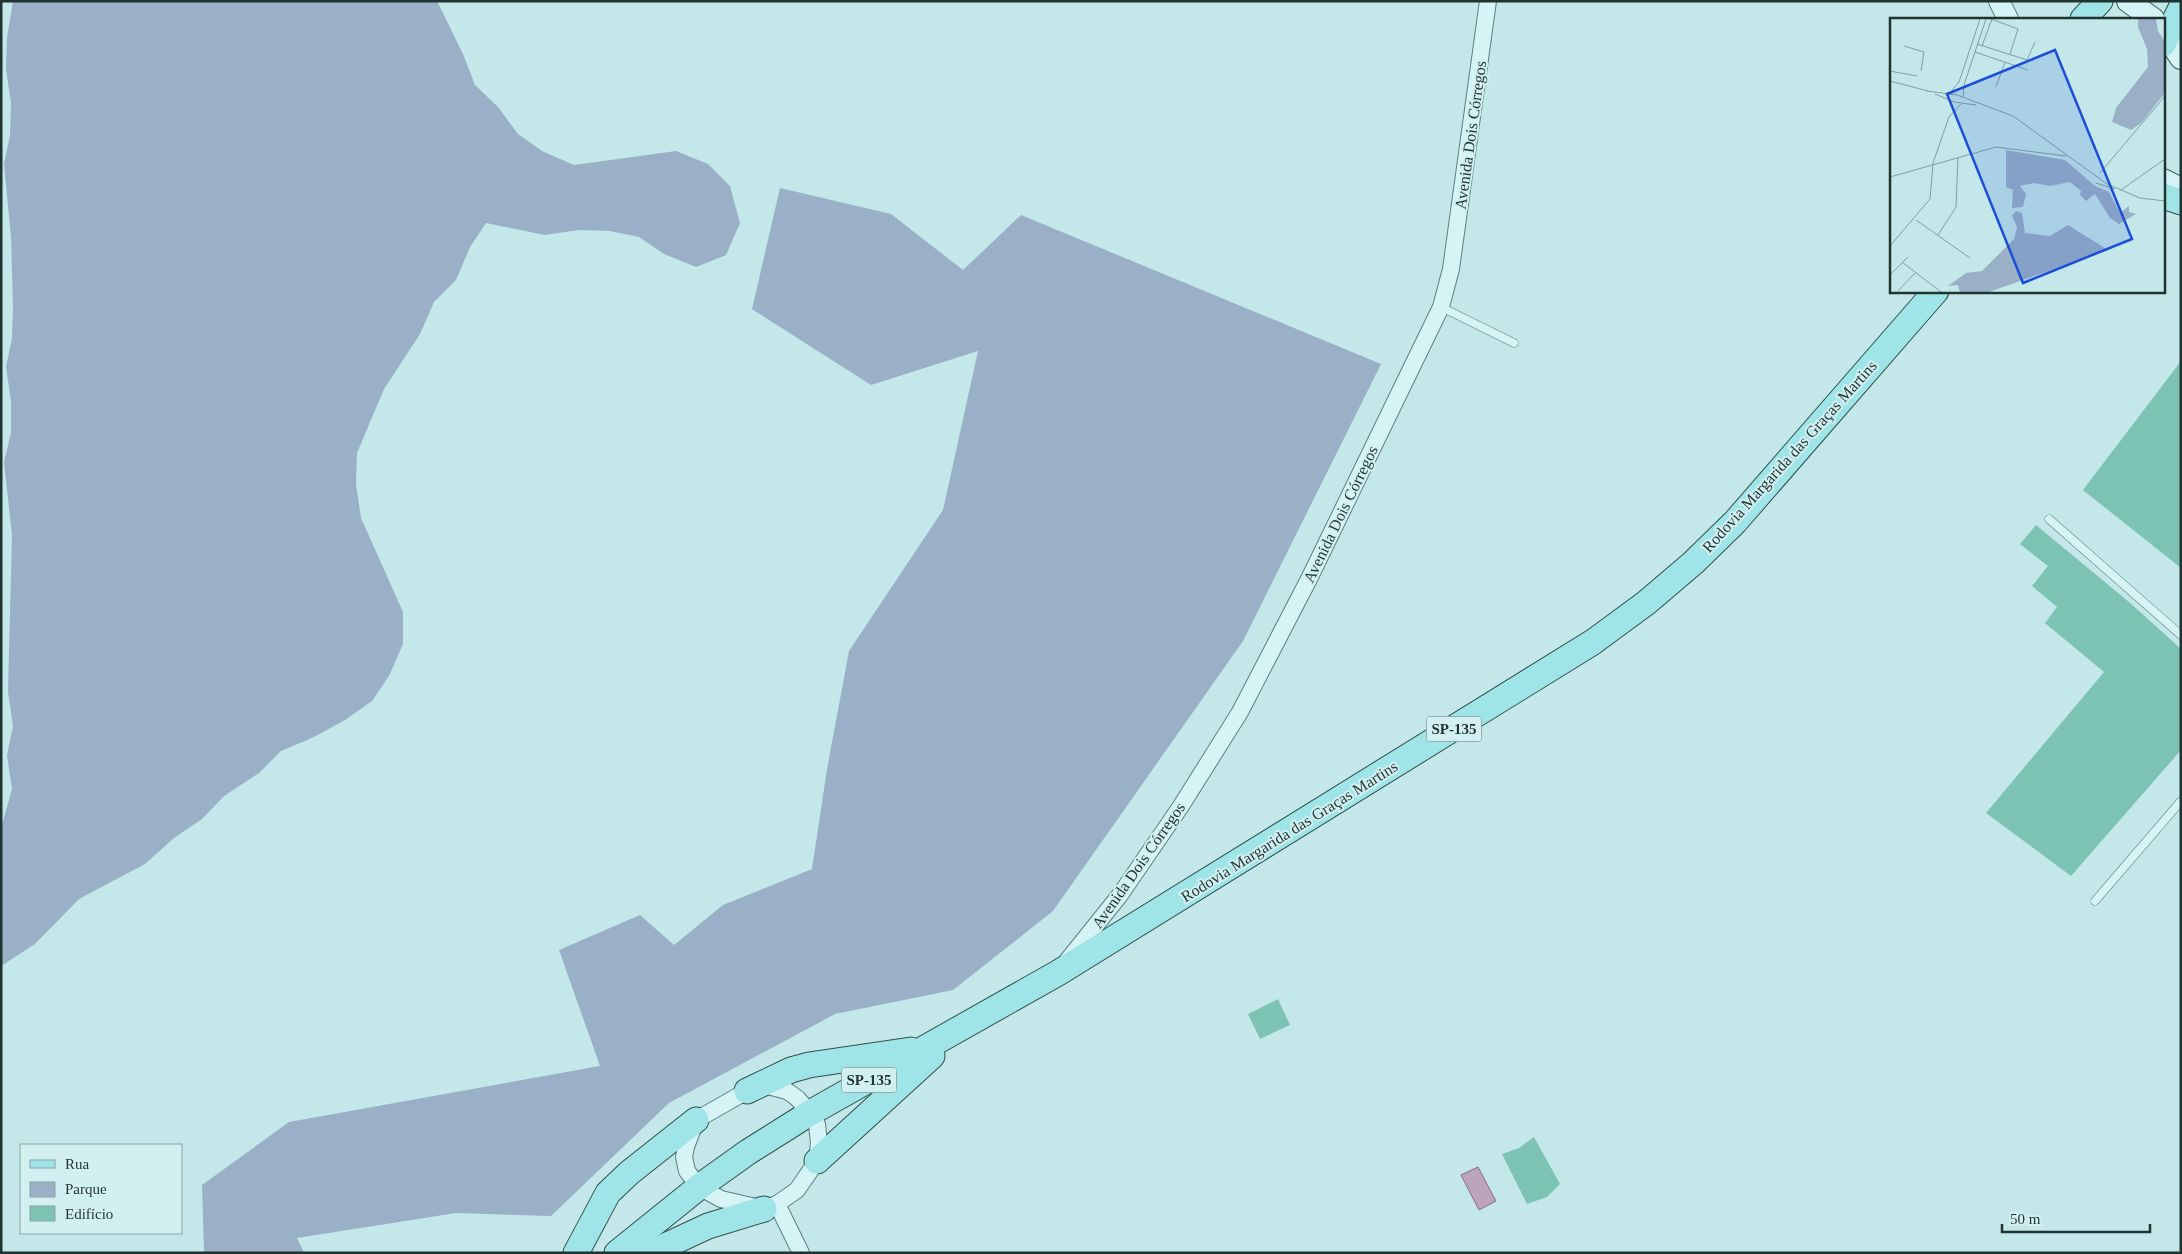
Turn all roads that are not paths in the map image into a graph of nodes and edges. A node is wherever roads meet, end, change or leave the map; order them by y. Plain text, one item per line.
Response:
1 (1488, 1) edge
2 (1999, 1) edge
3 (2100, 1) edge
4 (2128, 1) edge
5 (2181, 8) edge
6 (2008, 18) edge
7 (2084, 18) edge
8 (2147, 18) edge
9 (2164, 29) edge
10 (2164, 35) edge
11 (2181, 58) edge
12 (2164, 180) edge
13 (2181, 189) edge
14 (2164, 196) edge
15 (2181, 202) edge
16 (1926, 292) edge
17 (1935, 292) edge
18 (1441, 307) junction
19 (1898, 333) junction
20 (1514, 343) dead end
21 (2049, 519) dead end
22 (2181, 635) edge
23 (2181, 801) edge
24 (2095, 901) dead end
25 (1058, 973) junction
26 (935, 1044) junction
27 (747, 1091) junction
28 (810, 1113) junction
29 (696, 1120) junction
30 (817, 1161) junction
31 (699, 1187) junction
32 (770, 1206) junction
33 (576, 1253) edge
34 (617, 1253) edge
35 (650, 1253) edge
36 (801, 1253) edge

1 - 18 street, Avenida Dois Córregos
2 - 6 street
3 - 7 main road
4 - 8 main road
5 - 9 main road
10 - 11 main road
12 - 13 main road
14 - 15 main road
16 - 19 main road, Rodovia Margarida das Graças Martins / SP-135
17 - 19 main road, Rodovia Margarida das Graças Martins / SP-135
18 - 20 lane
18 - 25 street, Avenida Dois Córregos
19 - 25 main road, Rodovia Margarida das Graças Martins / SP-135
21 - 22 lane
23 - 24 lane
25 - 26 main road, Rodovia Margarida das Graças Martins / SP-135
26 - 27 main road
26 - 28 main road, Rodovia Margarida das Graças Martins / SP-135
26 - 30 main road
27 - 28 street
27 - 29 street
28 - 30 street
28 - 31 main road, Rodovia Margarida das Graças Martins / SP-135
29 - 31 street
29 - 33 main road
30 - 32 street
31 - 32 street
31 - 34 main road, Rodovia Margarida das Graças Martins / SP-135
32 - 35 main road
32 - 36 street

